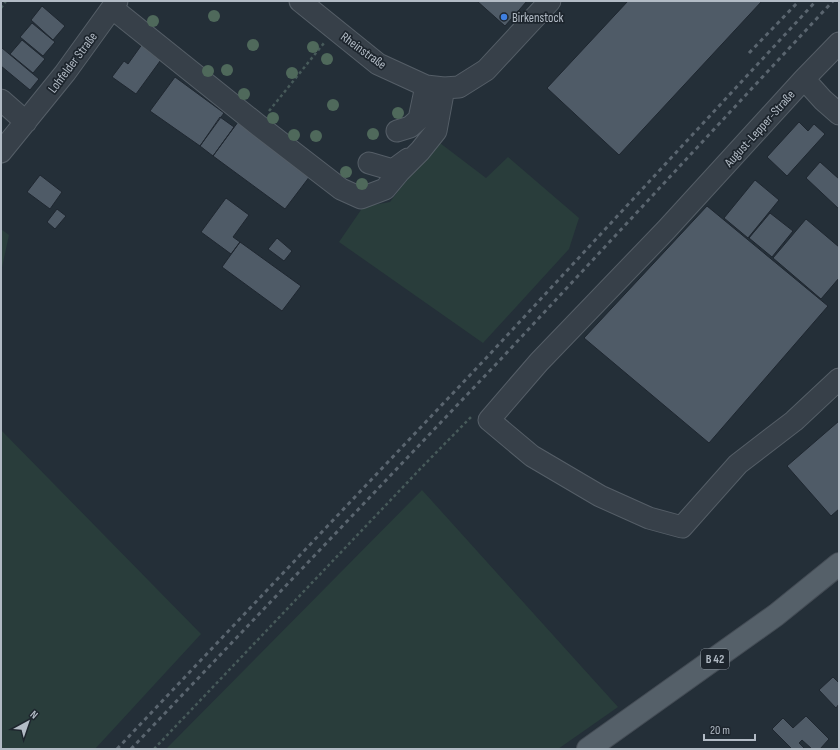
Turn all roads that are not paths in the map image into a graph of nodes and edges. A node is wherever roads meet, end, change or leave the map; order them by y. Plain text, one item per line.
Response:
1 (300, 1) edge
2 (550, 1) edge
3 (114, 5) edge
4 (839, 43) edge
5 (804, 79) junction
6 (443, 87) junction
7 (1, 100) edge
8 (839, 114) edge
9 (26, 122) junction
10 (397, 131) dead end
11 (420, 151) junction
12 (1, 152) edge
13 (369, 163) dead end
14 (839, 379) edge
15 (839, 564) edge
16 (588, 749) edge

1 - 6 street, Rheinstraße
2 - 6 street
3 - 9 street, Lohfelder Straße
3 - 11 street
4 - 5 street, August-Lepper-Straße
5 - 8 street, August-Lepper-Straße
5 - 14 street, August-Lepper-Straße
6 - 10 street
6 - 11 street
7 - 9 street
9 - 12 street, Lohfelder Straße
11 - 13 street
15 - 16 main road, B 42

